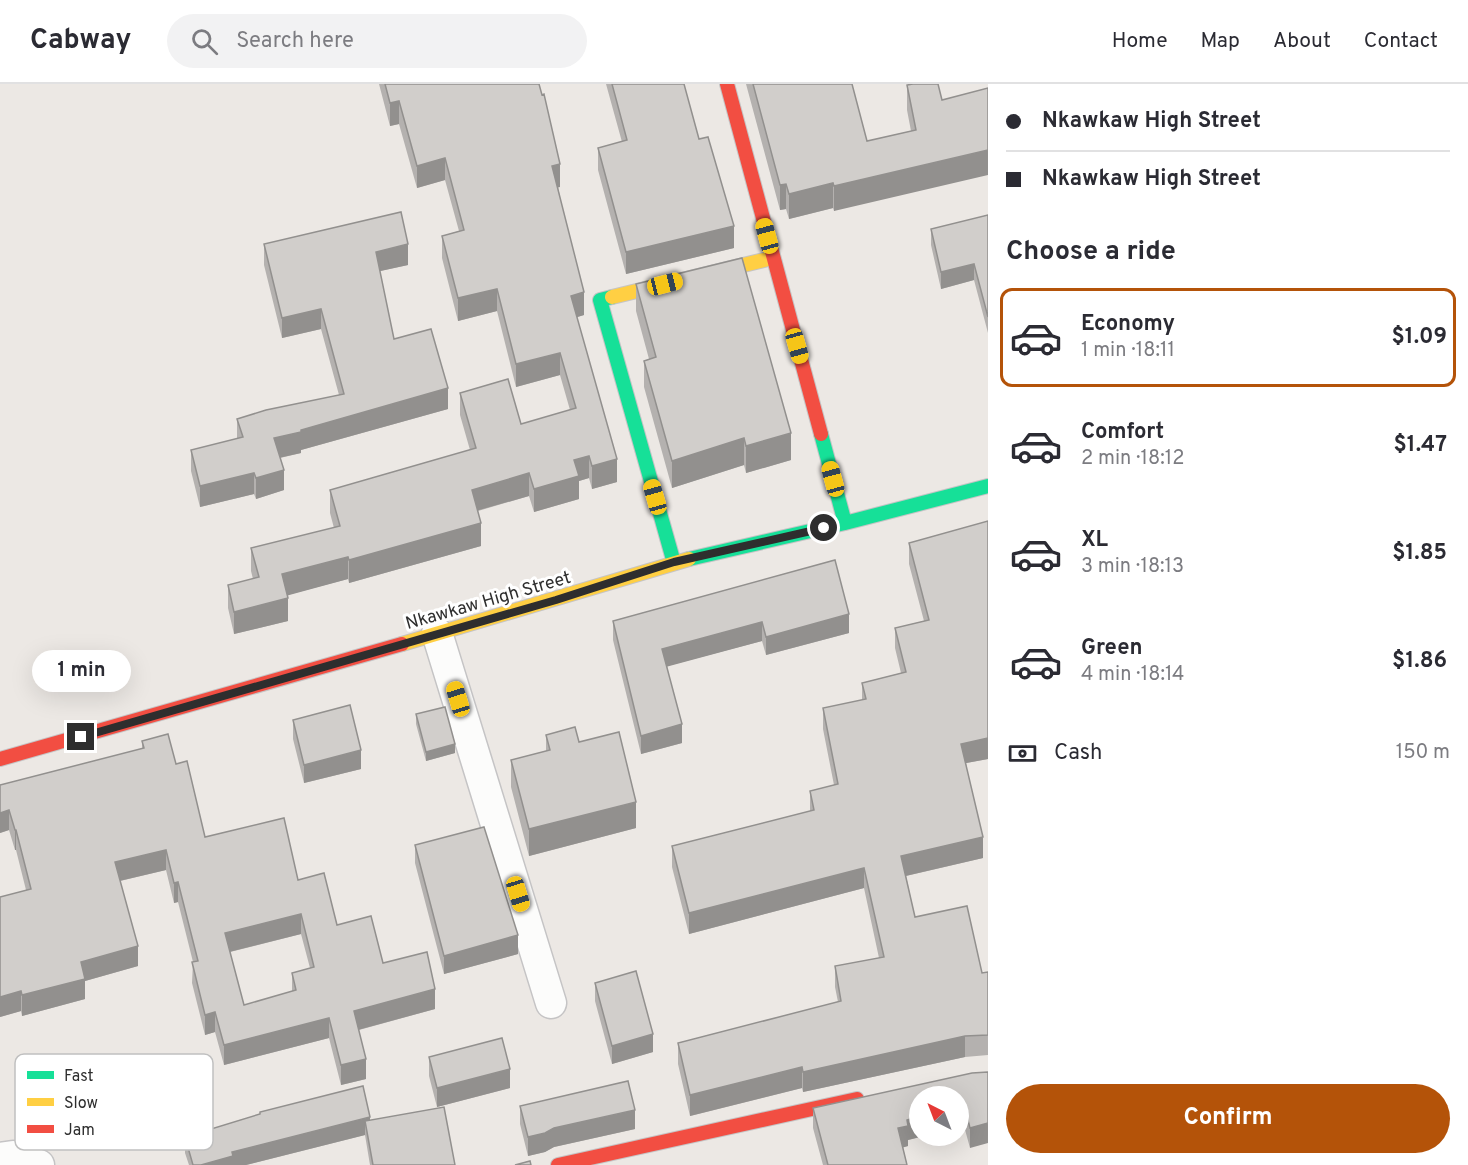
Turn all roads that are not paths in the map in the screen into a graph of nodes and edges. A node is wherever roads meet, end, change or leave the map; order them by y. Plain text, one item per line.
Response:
1 (727, 84) edge
2 (772, 258) junction
3 (988, 486) edge
4 (845, 523) junction
5 (674, 562) junction
6 (437, 633) junction
7 (0, 759) edge
8 (551, 1003) dead end
9 (865, 1098) edge
10 (0, 1158) edge
11 (39, 1165) edge
12 (558, 1165) edge

1 - 2 street
2 - 4 street
2 - 5 street
3 - 4 street, Nkawkaw High Street
4 - 5 street, Nkawkaw High Street
5 - 6 street, Nkawkaw High Street
6 - 7 street, Nkawkaw High Street
6 - 8 street
9 - 12 street
10 - 11 street

